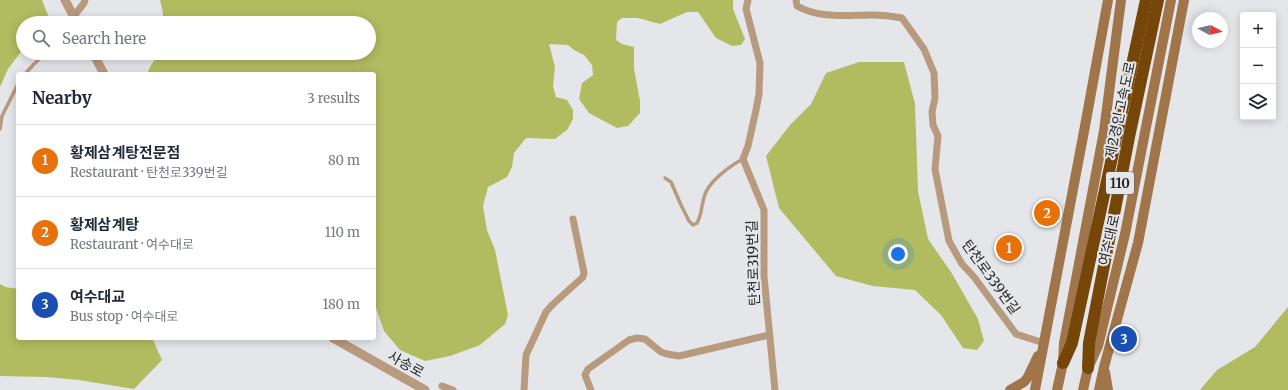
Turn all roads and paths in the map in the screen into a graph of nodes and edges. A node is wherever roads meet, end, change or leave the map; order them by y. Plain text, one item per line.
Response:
1 (65, 0) edge
2 (85, 0) edge
3 (748, 0) edge
4 (796, 0) edge
5 (1108, 0) edge
6 (1121, 0) edge
7 (1146, 0) edge
8 (1158, 0) edge
9 (1171, 0) edge
10 (1184, 0) edge
11 (74, 16) edge
12 (78, 16) edge
13 (38, 60) edge
14 (97, 60) edge
15 (27, 72) edge
16 (103, 72) edge
17 (16, 88) edge
18 (0, 128) edge
19 (743, 160) junction
20 (665, 178) dead end
21 (574, 219) dead end
22 (769, 335) junction
23 (336, 340) edge
24 (1044, 343) junction
25 (1062, 363) junction
26 (1104, 367) junction
27 (1088, 368) junction
28 (1084, 385) edge
29 (442, 386) dead end
30 (425, 390) edge
31 (453, 390) edge
32 (524, 390) edge
33 (591, 390) edge
34 (774, 390) edge
35 (1010, 390) edge
36 (1035, 390) edge
37 (1057, 390) edge
38 (1099, 390) edge
39 (1108, 390) edge

1 - 11 street
2 - 12 street
3 - 19 street
4 - 24 street, 탄천로339번길
5 - 24 main road
6 - 25 main road, 여수대로
7 - 25 highway, 제2경인고속도로 / 110
8 - 27 highway, 제2경인고속도로 / 110
9 - 27 main road, 여수대로
10 - 26 main road
13 - 15 lane
14 - 16 street
17 - 18 lane
19 - 20 lane
19 - 22 street, 탄천로319번길
21 - 32 street
22 - 33 street
22 - 34 street, 탄천로319번길
23 - 30 street, 사송로
24 - 35 main road
24 - 36 main road
25 - 37 main road, 여수대로
26 - 38 main road
26 - 39 main road
27 - 28 main road, 여수대로
29 - 31 street

